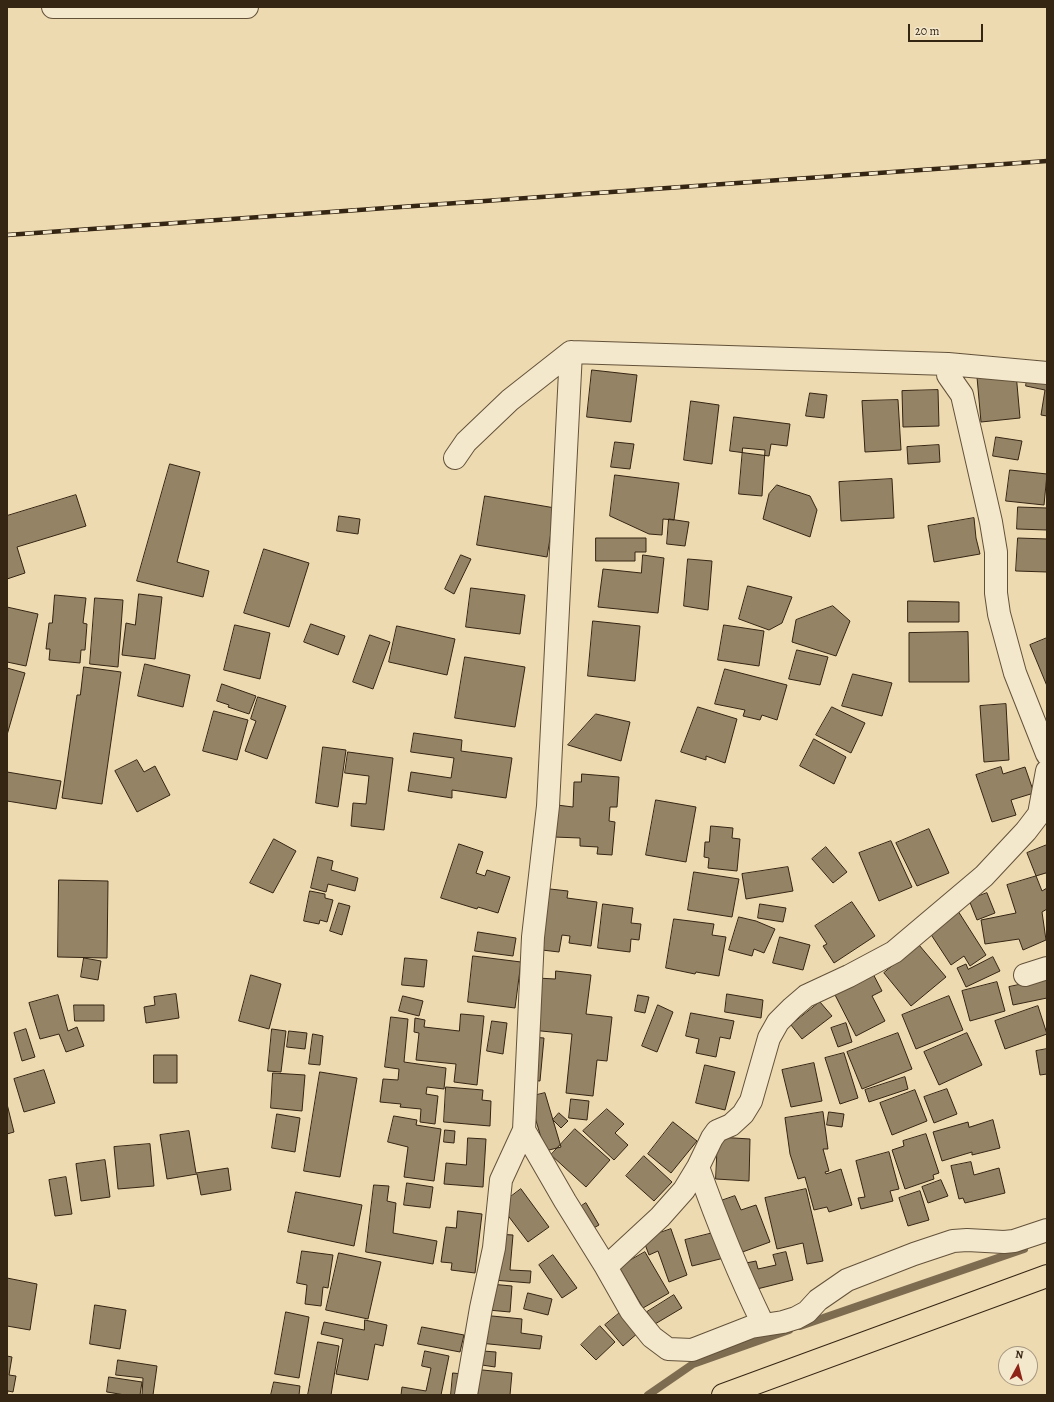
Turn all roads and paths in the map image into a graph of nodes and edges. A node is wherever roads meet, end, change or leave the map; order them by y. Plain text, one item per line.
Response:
1 (53, 7) edge
2 (247, 7) edge
3 (571, 352) junction
4 (948, 364) junction
5 (1047, 373) edge
6 (455, 458) dead end
7 (1047, 754) edge
8 (1047, 771) edge
9 (1047, 968) edge
10 (1025, 975) dead end
11 (524, 1130) junction
12 (698, 1168) junction
13 (1047, 1230) edge
14 (606, 1267) junction
15 (1047, 1276) edge
16 (763, 1324) junction
17 (466, 1395) edge
18 (723, 1395) edge

1 - 2 street
3 - 4 street
3 - 6 street
3 - 11 street
4 - 5 street
4 - 7 street
8 - 12 street
9 - 10 street
11 - 14 street
11 - 17 street
12 - 14 street
12 - 16 street
13 - 16 street
14 - 16 street
15 - 18 main road

